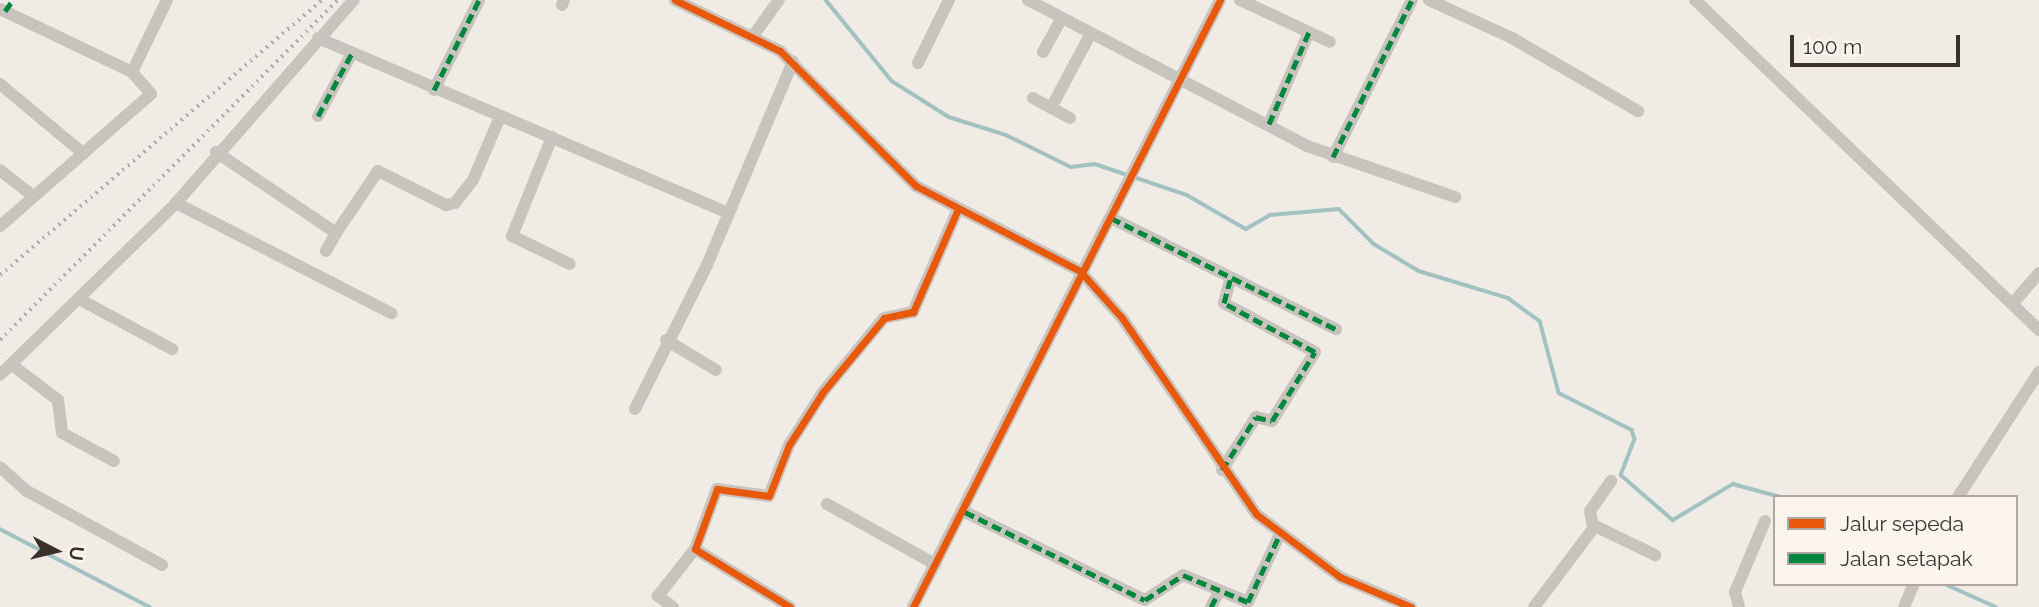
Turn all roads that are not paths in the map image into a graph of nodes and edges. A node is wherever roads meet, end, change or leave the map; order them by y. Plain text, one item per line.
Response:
1 (13, 0) edge
2 (167, 0) edge
3 (354, 0) edge
4 (479, 0) edge
5 (675, 0) edge
6 (779, 0) edge
7 (949, 0) edge
8 (1028, 0) edge
9 (1220, 0) edge
10 (1240, 0) edge
11 (1412, 0) edge
12 (1429, 0) edge
13 (1695, 0) edge
14 (2, 10) edge
15 (1061, 19) junction
16 (1309, 32) junction
17 (1090, 35) junction
18 (753, 36) junction
19 (318, 38) junction
20 (1330, 42) dead end
21 (1043, 52) dead end
22 (352, 53) junction
23 (793, 61) junction
24 (918, 63) dead end
25 (132, 72) junction
26 (1180, 78) junction
27 (0, 84) edge
28 (434, 90) junction
29 (1033, 98) dead end
30 (1051, 108) junction
31 (1638, 111) dead end
32 (318, 116) dead end
33 (499, 117) junction
34 (1070, 118) dead end
35 (1269, 124) junction
36 (552, 138) junction
37 (216, 152) junction
38 (83, 154) junction
39 (1333, 157) junction
40 (0, 170) edge
41 (33, 196) junction
42 (1455, 197) dead end
43 (176, 203) junction
44 (958, 209) junction
45 (728, 213) junction
46 (1111, 218) junction
47 (0, 226) edge
48 (336, 233) junction
49 (326, 251) dead end
50 (570, 264) dead end
51 (1080, 271) junction
52 (2039, 273) edge
53 (1230, 281) junction
54 (79, 299) junction
55 (2013, 303) junction
56 (391, 313) dead end
57 (1336, 329) dead end
58 (2039, 330) edge
59 (666, 340) junction
60 (172, 349) dead end
61 (12, 365) junction
62 (716, 370) dead end
63 (2039, 372) edge
64 (0, 375) edge
65 (635, 409) dead end
66 (114, 461) dead end
67 (0, 467) edge
68 (1222, 470) junction
69 (1611, 481) dead end
70 (1959, 495) edge
71 (827, 504) dead end
72 (965, 512) junction
73 (1765, 521) dead end
74 (1593, 527) junction
75 (1280, 534) junction
76 (695, 549) junction
77 (1655, 555) dead end
78 (934, 564) junction
79 (162, 565) dead end
80 (1913, 587) edge
81 (1218, 594) junction
82 (673, 607) edge
83 (790, 607) edge
84 (913, 607) edge
85 (1211, 607) edge
86 (1411, 607) edge
87 (1534, 607) edge
88 (1739, 607) edge
89 (1905, 607) edge

1 - 14 street
2 - 25 street
3 - 19 street
4 - 28 street
5 - 18 street
6 - 18 street
7 - 24 street
8 - 15 street
9 - 26 street
10 - 16 street
11 - 39 street
12 - 31 street
13 - 55 street
14 - 25 street
15 - 17 street
15 - 21 street
16 - 20 street
16 - 35 street
17 - 26 street
17 - 30 street
18 - 23 street
19 - 22 street
19 - 37 street
22 - 28 street
22 - 32 street
23 - 44 street
23 - 45 street
25 - 38 street
26 - 35 street
26 - 46 street
27 - 38 street
28 - 33 street
29 - 30 street
30 - 34 street
33 - 36 street
33 - 48 street
35 - 39 street
36 - 45 street
36 - 50 street
37 - 43 street
37 - 48 street
38 - 41 street
39 - 42 street
40 - 41 street
41 - 47 street
43 - 54 street
43 - 56 street
44 - 51 street
44 - 76 street
45 - 59 street
46 - 51 street
46 - 53 street
48 - 49 street
51 - 68 street
51 - 72 street
52 - 55 street
53 - 57 street
53 - 68 street
54 - 60 street
54 - 61 street
55 - 58 street
59 - 62 street
59 - 65 street
61 - 64 street
61 - 66 street
63 - 70 street
67 - 79 street
68 - 75 street
69 - 74 street
71 - 78 street
72 - 78 street
72 - 81 street
73 - 88 street
74 - 77 street
74 - 87 street
75 - 81 street
75 - 86 street
76 - 82 street
76 - 83 street
78 - 84 street
80 - 89 street
81 - 85 street

